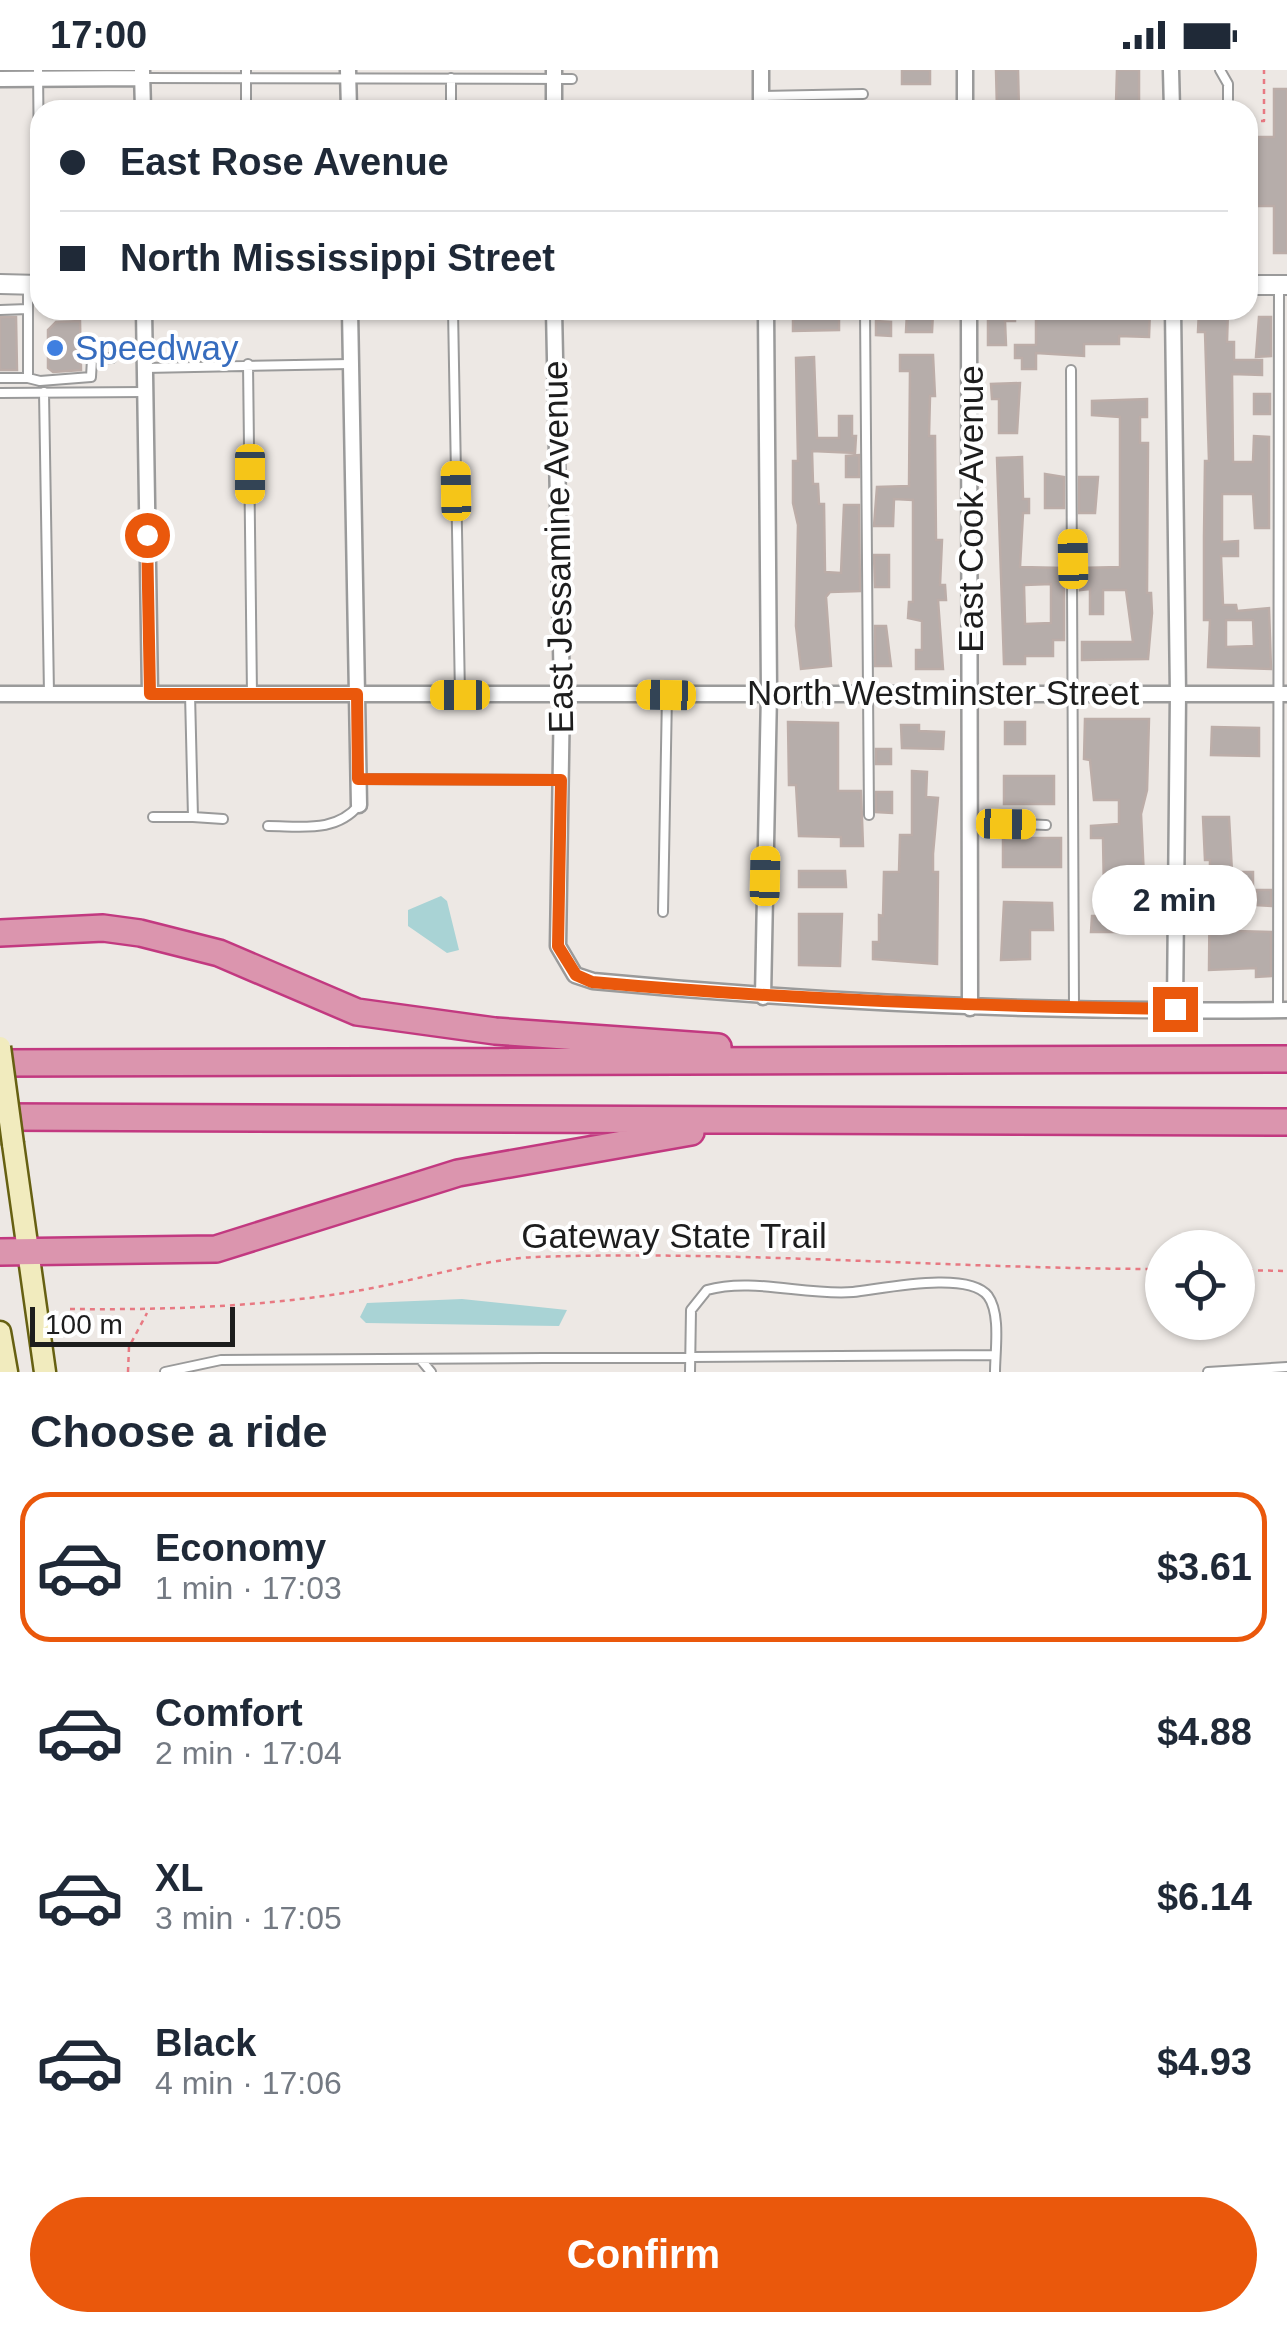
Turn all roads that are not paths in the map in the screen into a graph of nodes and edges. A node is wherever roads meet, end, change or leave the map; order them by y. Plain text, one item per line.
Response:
1 (761, 70) edge
2 (965, 70) edge
3 (1171, 70) edge
4 (1220, 70) edge
5 (38, 74) edge
6 (142, 74) edge
7 (246, 74) edge
8 (348, 74) edge
9 (554, 74) edge
10 (450, 78) junction
11 (572, 78) dead end
12 (0, 79) edge
13 (863, 94) dead end
14 (38, 100) edge
15 (143, 100) edge
16 (246, 100) edge
17 (349, 100) edge
18 (451, 100) edge
19 (554, 100) edge
20 (761, 100) edge
21 (795, 100) edge
22 (965, 100) edge
23 (1172, 100) edge
24 (1228, 100) edge
25 (0, 284) edge
26 (30, 284) edge
27 (1283, 285) edge
28 (30, 301) edge
29 (28, 309) junction
30 (0, 310) edge
31 (144, 320) edge
32 (350, 320) edge
33 (453, 320) edge
34 (554, 320) edge
35 (766, 320) edge
36 (866, 320) edge
37 (969, 320) edge
38 (1173, 320) edge
39 (28, 332) junction
40 (16, 333) dead end
41 (17, 356) dead end
42 (28, 356) junction
43 (112, 358) dead end
44 (248, 364) junction
45 (351, 364) junction
46 (145, 368) junction
47 (1070, 370) dead end
48 (0, 378) edge
49 (28, 378) junction
50 (44, 392) junction
51 (144, 392) junction
52 (0, 393) edge
53 (769, 692) junction
54 (871, 692) junction
55 (1075, 693) junction
56 (0, 694) edge
57 (49, 694) junction
58 (150, 694) junction
59 (190, 694) junction
60 (252, 694) junction
61 (357, 694) junction
62 (562, 694) junction
63 (972, 694) junction
64 (1178, 694) junction
65 (1284, 694) edge
66 (460, 695) junction
67 (666, 695) junction
68 (358, 779) junction
69 (561, 780) junction
70 (358, 804) joint
71 (870, 815) dead end
72 (153, 816) dead end
73 (193, 817) junction
74 (224, 819) dead end
75 (971, 822) junction
76 (1046, 825) dead end
77 (268, 826) dead end
78 (663, 912) dead end
79 (0, 933) edge
80 (763, 997) junction
81 (970, 1008) junction
82 (1074, 1008) junction
83 (1175, 1009) junction
84 (1283, 1010) edge
85 (0, 1047) edge
86 (1287, 1059) edge
87 (872, 1061) junction
88 (0, 1063) edge
89 (0, 1117) edge
90 (780, 1120) junction
91 (1287, 1122) edge
92 (0, 1252) edge
93 (28, 1252) junction
94 (0, 1332) edge
95 (995, 1355) junction
96 (690, 1359) junction
97 (422, 1360) junction
98 (648, 1360) junction
99 (1287, 1367) edge
100 (7, 1372) edge
101 (44, 1372) edge
102 (165, 1372) edge
103 (431, 1372) edge
104 (648, 1372) edge
105 (690, 1372) edge
106 (995, 1372) edge
107 (1208, 1372) edge

1 - 20 street
2 - 22 street
3 - 23 street
4 - 24 lane
5 - 6 street
5 - 12 street
5 - 14 lane
6 - 7 lane
6 - 15 street
7 - 8 lane
7 - 16 lane
8 - 10 lane
8 - 17 street
9 - 10 lane
9 - 11 lane
9 - 19 street
10 - 18 lane
13 - 21 lane
25 - 26 street
27 - 65 lane
28 - 29 lane
29 - 30 lane
29 - 39 lane
31 - 46 street
32 - 45 street
33 - 66 lane
34 - 62 street, East Jessamine Avenue
35 - 53 street
36 - 54 lane
37 - 63 street, East Cook Avenue
38 - 64 street
39 - 40 lane
39 - 42 lane
41 - 42 lane
42 - 49 lane
43 - 49 lane
44 - 45 lane
44 - 46 lane
44 - 60 lane
45 - 61 street
46 - 51 street
47 - 55 lane
48 - 49 lane
50 - 51 lane
50 - 52 lane
50 - 57 lane
51 - 58 street
53 - 54 street, North Westminster Street
53 - 67 street, North Westminster Street
53 - 80 street
54 - 63 street, North Westminster Street
54 - 71 lane
55 - 63 street, North Westminster Street
55 - 64 street, North Westminster Street
55 - 82 lane
56 - 57 street, North Westminster Street
57 - 58 street, North Westminster Street
58 - 59 street, North Westminster Street
59 - 60 street, North Westminster Street
59 - 73 lane
60 - 61 street, North Westminster Street
61 - 66 street, North Westminster Street
61 - 68 street
62 - 66 street, North Westminster Street
62 - 67 street, North Westminster Street
62 - 69 street, East Jessamine Avenue
63 - 75 street, East Cook Avenue
64 - 65 street, North Westminster Street
64 - 83 street
65 - 84 lane
67 - 78 lane
68 - 69 lane
68 - 70 street
69 - 80 street, East Jessamine Avenue
70 - 77 lane
72 - 73 lane
73 - 74 lane
75 - 76 lane
75 - 81 street, East Cook Avenue
79 - 87 highway
80 - 81 street
81 - 82 street
82 - 83 street
83 - 84 street
85 - 93 main road, bridge
86 - 87 highway
87 - 88 highway
89 - 90 highway
90 - 91 highway
90 - 93 highway
92 - 93 highway
93 - 101 main road
94 - 100 main road
95 - 96 lane
95 - 96 lane
95 - 106 lane
96 - 98 lane
96 - 105 lane
97 - 98 lane
97 - 102 lane
97 - 103 lane
98 - 104 lane
99 - 107 lane

